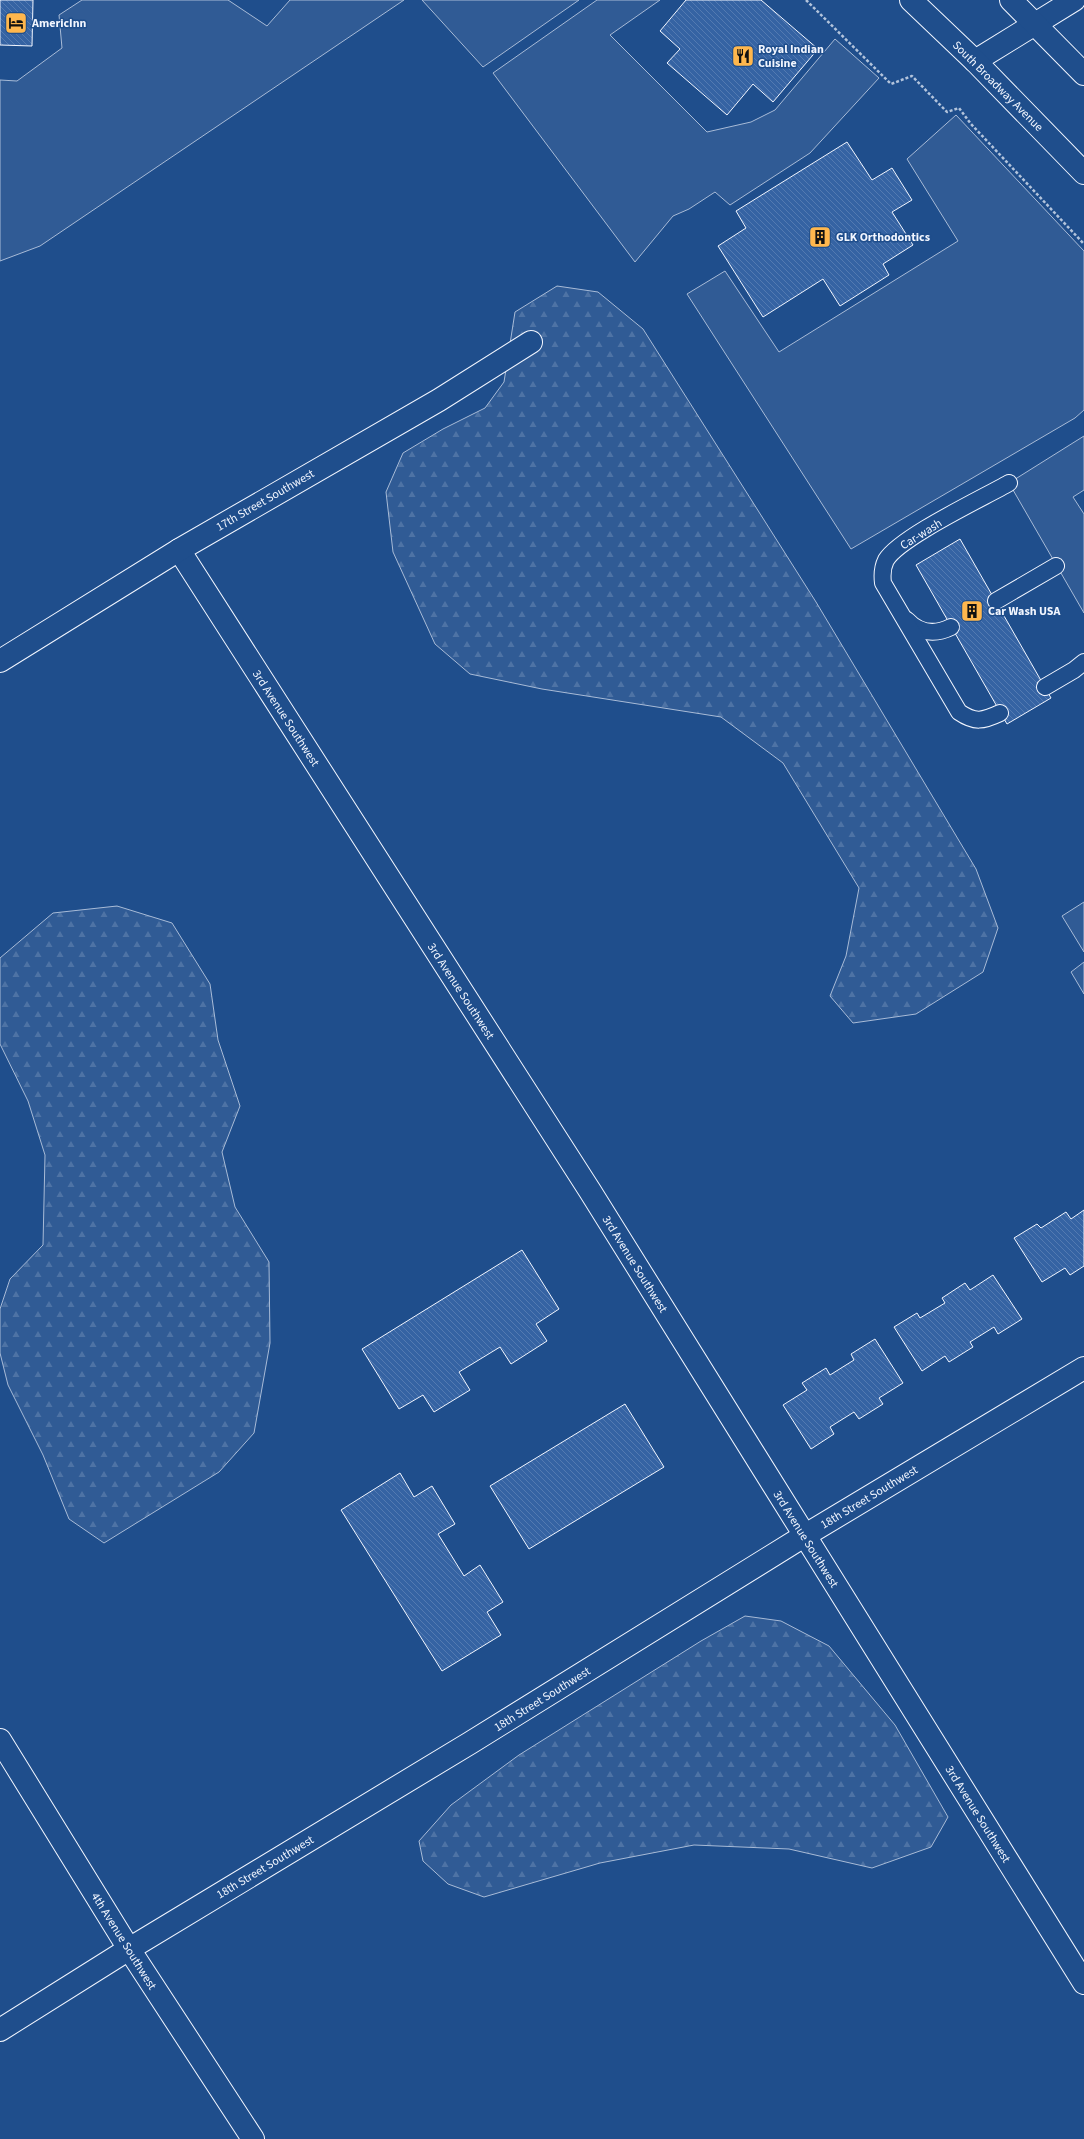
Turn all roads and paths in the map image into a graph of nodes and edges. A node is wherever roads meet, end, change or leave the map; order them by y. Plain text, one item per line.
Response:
1 (806, 0) edge
2 (911, 0) edge
3 (1011, 0) edge
4 (1074, 0) edge
5 (1035, 24) junction
6 (975, 61) junction
7 (1084, 74) edge
8 (1084, 173) edge
9 (1084, 244) edge
10 (531, 342) dead end
11 (1009, 483) dead end
12 (179, 550) junction
13 (1056, 566) dead end
14 (996, 601) dead end
15 (900, 612) junction
16 (951, 627) dead end
17 (0, 661) edge
18 (1084, 662) edge
19 (1045, 687) dead end
20 (1000, 713) dead end
21 (1084, 1368) edge
22 (804, 1536) junction
23 (0, 1740) edge
24 (129, 1949) junction
25 (1084, 1983) edge
26 (0, 2030) edge
27 (253, 2139) edge

1 - 9 path
2 - 6 street, South Broadway Avenue
3 - 5 street
4 - 5 street
5 - 6 street
5 - 7 street
6 - 8 street, South Broadway Avenue
10 - 12 street, 17th Street Southwest
11 - 15 lane, Car-wash
12 - 17 street, 17th Street Southwest
12 - 22 street, 3rd Avenue Southwest
13 - 14 lane
15 - 16 lane
15 - 20 lane
18 - 19 lane
21 - 22 street, 18th Street Southwest
22 - 24 street, 18th Street Southwest
22 - 25 street, 3rd Avenue Southwest
23 - 24 street, 4th Avenue Southwest
24 - 26 street, 18th Street Southwest
24 - 27 street, 4th Avenue Southwest

